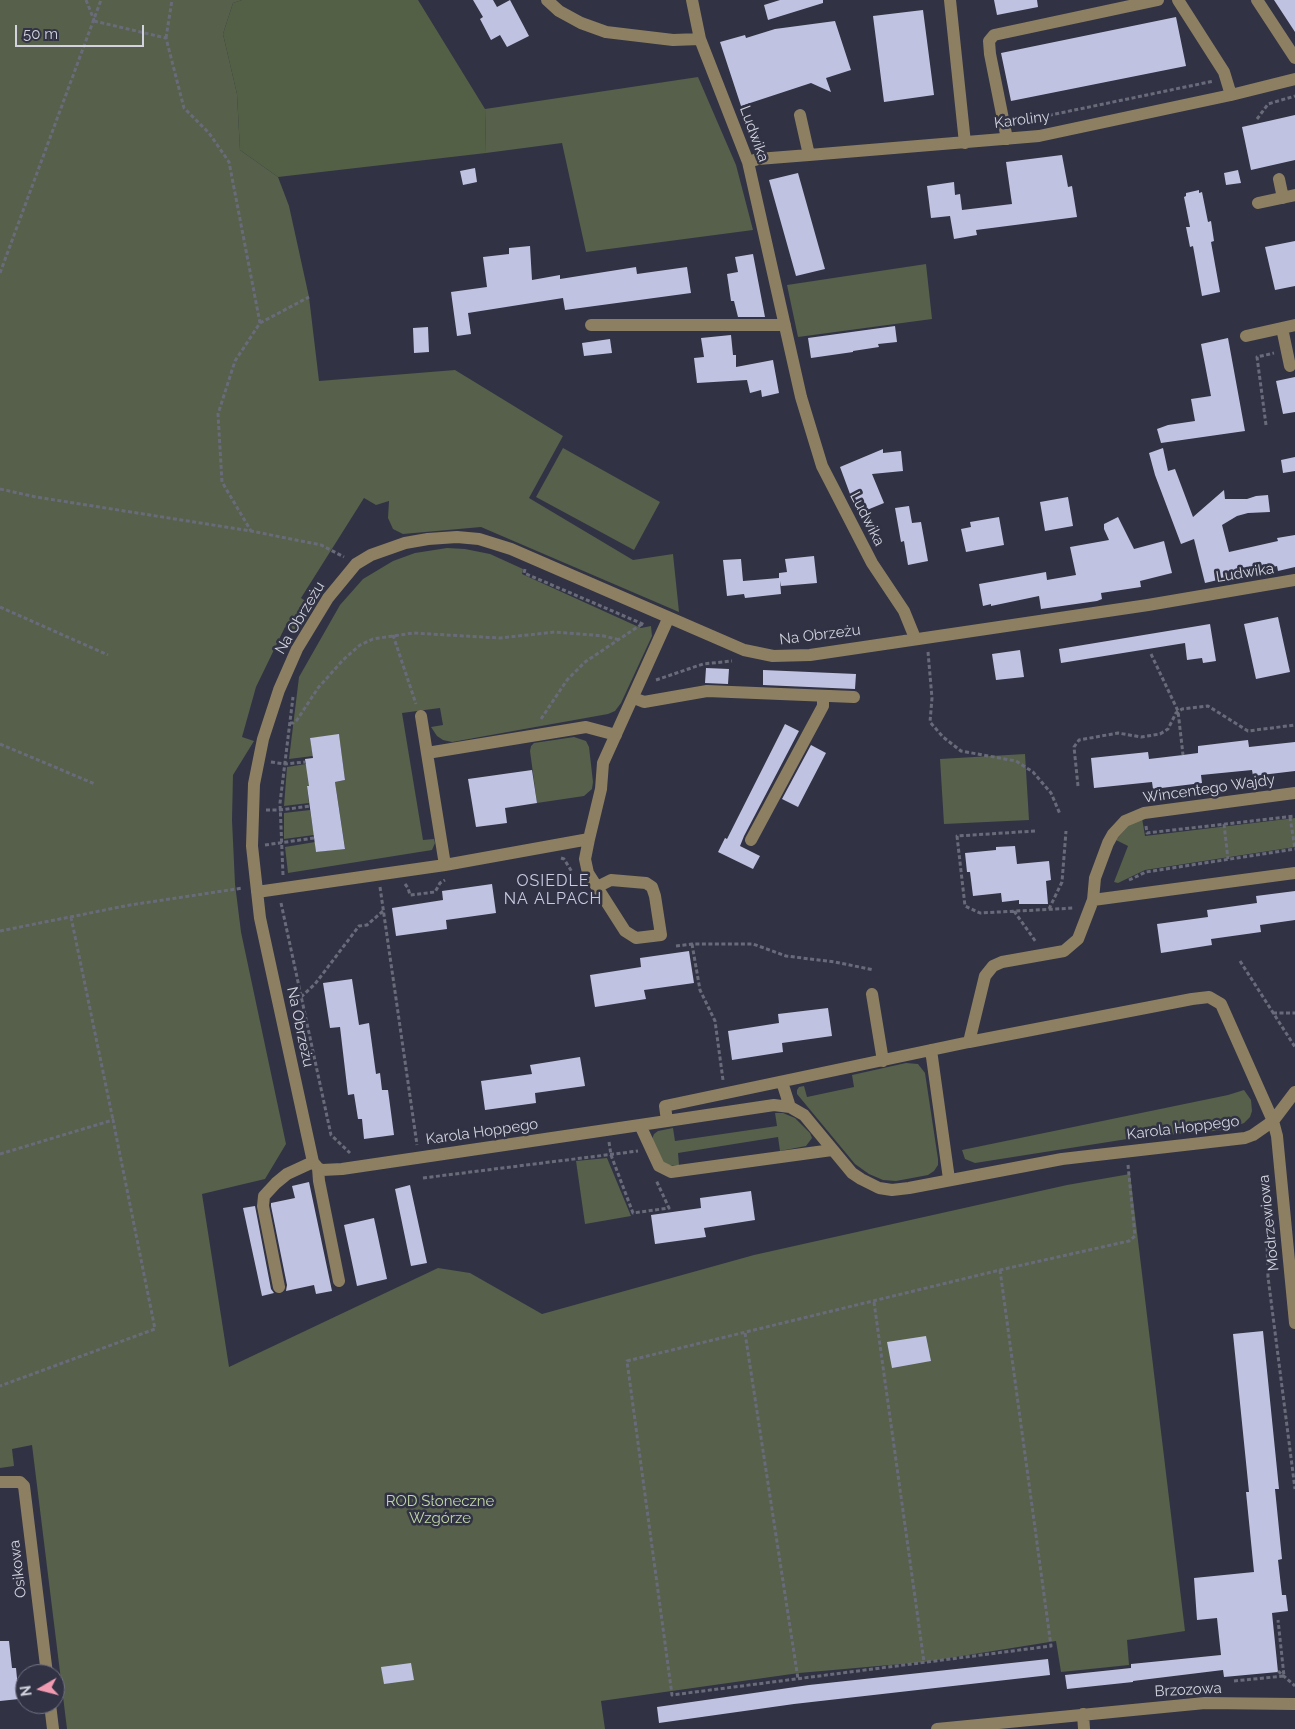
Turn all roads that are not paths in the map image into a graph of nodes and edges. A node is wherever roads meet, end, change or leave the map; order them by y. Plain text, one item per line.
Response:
1 (547, 0) edge
2 (692, 0) edge
3 (950, 0) edge
4 (1158, 0) edge
5 (1178, 0) edge
6 (1257, 0) edge
7 (700, 39) junction
8 (1295, 58) edge
9 (1295, 79) edge
10 (1231, 95) junction
11 (800, 115) dead end
12 (1007, 139) junction
13 (965, 143) junction
14 (808, 155) junction
15 (748, 162) junction
16 (1278, 179) dead end
17 (1289, 196) edge
18 (1258, 203) dead end
19 (591, 324) dead end
20 (785, 325) junction
21 (1295, 325) edge
22 (1282, 328) junction
23 (1246, 336) dead end
24 (1290, 366) dead end
25 (1295, 580) edge
26 (666, 623) junction
27 (915, 638) junction
28 (823, 696) junction
29 (854, 697) dead end
30 (634, 698) junction
31 (421, 716) road end
32 (616, 735) junction
33 (427, 753) junction
34 (1295, 793) edge
35 (589, 840) junction
36 (751, 840) dead end
37 (445, 864) junction
38 (1295, 873) edge
39 (597, 887) junction
40 (256, 889) junction
41 (1092, 904) junction
42 (872, 994) dead end
43 (969, 1042) junction
44 (931, 1050) junction
45 (883, 1061) junction
46 (782, 1082) junction
47 (1295, 1092) edge
48 (790, 1107) junction
49 (666, 1121) junction
50 (1273, 1121) junction
51 (640, 1125) junction
52 (832, 1150) junction
53 (320, 1167) junction
54 (949, 1179) junction
55 (339, 1281) dead end
56 (280, 1287) dead end
57 (1295, 1323) edge
58 (0, 1482) edge
59 (46, 1664) edge
60 (1295, 1704) edge
61 (51, 1714) edge
62 (1083, 1714) junction
63 (53, 1729) edge
64 (937, 1729) edge
65 (1084, 1729) edge

1 - 7 street
2 - 7 street, Ludwika
3 - 13 street
4 - 12 street
5 - 10 street
6 - 8 street
7 - 15 street, Ludwika
9 - 10 street, Karoliny
10 - 12 street, Karoliny
11 - 14 street
12 - 13 street, Karoliny
13 - 14 street, Karoliny
14 - 15 street, Karoliny
15 - 20 street, Ludwika
16 - 17 street
17 - 18 street
19 - 20 street
20 - 27 street, Ludwika
21 - 22 street
22 - 23 street
22 - 24 street
25 - 27 street, Ludwika
26 - 27 street, Na Obrzeżu
26 - 30 street
26 - 40 street, Na Obrzeżu
28 - 29 street
28 - 30 street
28 - 36 street
30 - 32 street
31 - 33 street
32 - 33 street
32 - 35 street
33 - 37 street
34 - 41 street, Wincentego Wajdy
35 - 37 street
35 - 39 street
37 - 40 street
38 - 41 street
39 - 39 street
40 - 53 street, Na Obrzeżu
41 - 43 street, Wincentego Wajdy
42 - 45 street
43 - 44 street
43 - 50 street
44 - 45 street
44 - 54 street
45 - 46 street
46 - 48 street
46 - 49 street
47 - 50 street, Karola Hoppego
48 - 49 street, Karola Hoppego
48 - 52 street, Karola Hoppego
49 - 51 street, Karola Hoppego
50 - 54 street, Karola Hoppego
50 - 57 street, Modrzewiowa
51 - 52 street
51 - 53 street, Karola Hoppego
52 - 54 street, Karola Hoppego
53 - 55 street, Na Obrzeżu
53 - 56 street, Karola Hoppego
58 - 59 street, Osikowa
60 - 62 street, Brzozowa
61 - 63 street
62 - 64 street, Brzozowa
62 - 65 street

